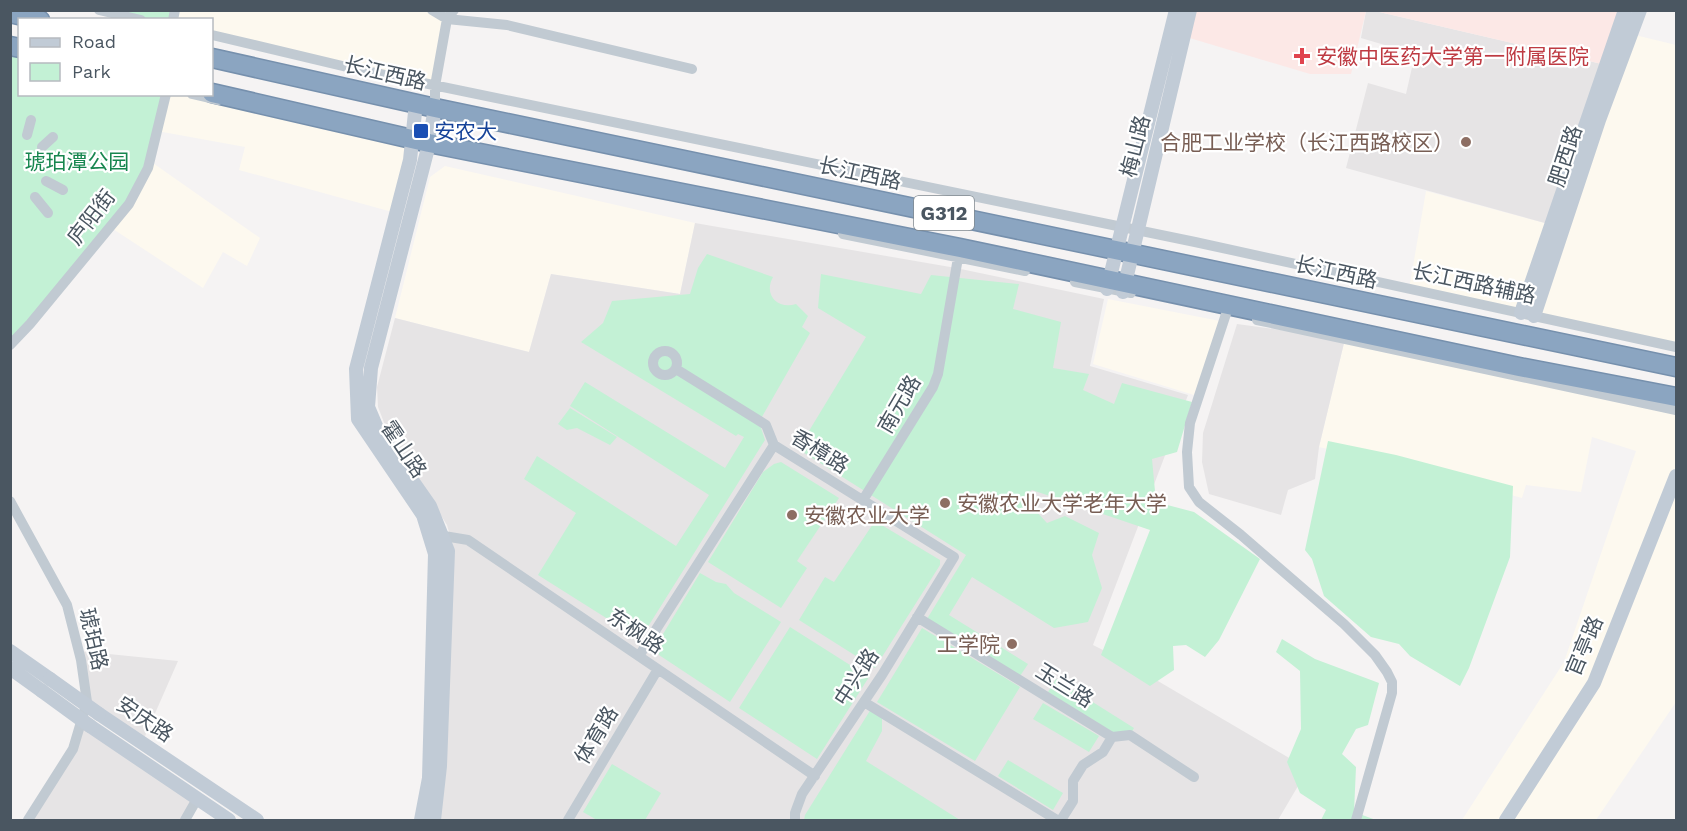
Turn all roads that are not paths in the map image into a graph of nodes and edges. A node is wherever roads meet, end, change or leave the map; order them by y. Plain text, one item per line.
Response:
1 (99, 10) edge
2 (432, 10) edge
3 (1176, 10) edge
4 (1190, 10) edge
5 (1625, 10) edge
6 (1640, 10) edge
7 (10, 13) edge
8 (450, 15) edge
9 (31, 18) edge
10 (133, 18) edge
11 (213, 35) edge
12 (213, 58) edge
13 (692, 69) dead end
14 (435, 86) junction
15 (213, 93) edge
16 (166, 96) edge
17 (201, 96) edge
18 (416, 103) junction
19 (435, 108) junction
20 (31, 120) dead end
21 (27, 135) dead end
22 (53, 137) dead end
23 (420, 143) junction
24 (42, 147) dead end
25 (65, 161) dead end
26 (48, 162) dead end
27 (46, 181) dead end
28 (63, 190) dead end
29 (35, 197) dead end
30 (48, 213) dead end
31 (1129, 230) junction
32 (1124, 251) junction
33 (959, 253) junction
34 (1116, 286) junction
35 (1226, 314) junction
36 (1527, 314) junction
37 (10, 345) edge
38 (1677, 347) edge
39 (1677, 367) edge
40 (676, 369) dead end
41 (1677, 397) edge
42 (1677, 410) edge
43 (774, 445) junction
44 (1677, 476) edge
45 (863, 500) junction
46 (10, 501) edge
47 (435, 535) junction
48 (954, 556) joint
49 (918, 616) junction
50 (10, 651) edge
51 (639, 656) junction
52 (10, 668) edge
53 (658, 669) junction
54 (46, 685) junction
55 (864, 702) junction
56 (1112, 736) junction
57 (815, 776) junction
58 (1194, 777) dead end
59 (197, 799) junction
60 (28, 820) edge
61 (184, 820) edge
62 (229, 820) edge
63 (257, 820) edge
64 (421, 820) edge
65 (434, 820) edge
66 (568, 820) edge
67 (795, 820) edge
68 (1059, 820) edge
69 (1356, 820) edge
70 (1506, 820) edge

1 - 10 street
2 - 8 street
3 - 31 main road, 梅山路
4 - 31 main road, 梅山路
5 - 36 main road, 肥西路
6 - 36 main road, 肥西路
7 - 9 highway
8 - 13 street
8 - 14 street
11 - 14 street, 长江西路辅路
12 - 18 highway, 长江西路 / G312
14 - 19 street
14 - 31 street, 长江西路辅路
15 - 23 highway, G312
16 - 37 street, 庐阳街
17 - 23 street
18 - 19 highway, 长江西路 / G312
18 - 23 main road, 霍山路
19 - 23 main road, 霍山路
19 - 32 highway, 长江西路 / G312
20 - 21 street
22 - 24 street
23 - 33 highway, G312
23 - 47 main road, 霍山路
25 - 26 street
27 - 28 street
29 - 30 street
31 - 32 main road, 梅山路
31 - 36 street, 长江西路辅路
32 - 34 main road, 梅山路
32 - 39 highway, 长江西路 / G312
33 - 34 highway, G312
33 - 45 street, 南元路
34 - 35 street
34 - 41 highway, G312
35 - 42 street
35 - 69 street
36 - 38 street, 长江西路辅路
40 - 43 street, 香樟路
43 - 45 street, 香樟路
43 - 51 street
44 - 70 main road, 官亭路
45 - 48 street, 香樟路
46 - 60 street, 琥珀路
47 - 51 street, 东枫路
47 - 64 main road, 霍山路
47 - 65 main road, 霍山路
48 - 49 street, 中兴路
49 - 55 street, 中兴路
49 - 56 street, 玉兰路
50 - 54 main road, 安庆路
51 - 53 street, 东枫路
52 - 54 main road, 安庆路
53 - 57 street, 东枫路
53 - 66 street, 体育路
54 - 59 main road, 安庆路, bridge
54 - 63 main road, 安庆路, bridge
55 - 57 street, 中兴路
55 - 68 street
56 - 58 street, 玉兰路
56 - 68 street
57 - 67 street, 中兴路
59 - 61 street
59 - 62 main road, 安庆路

